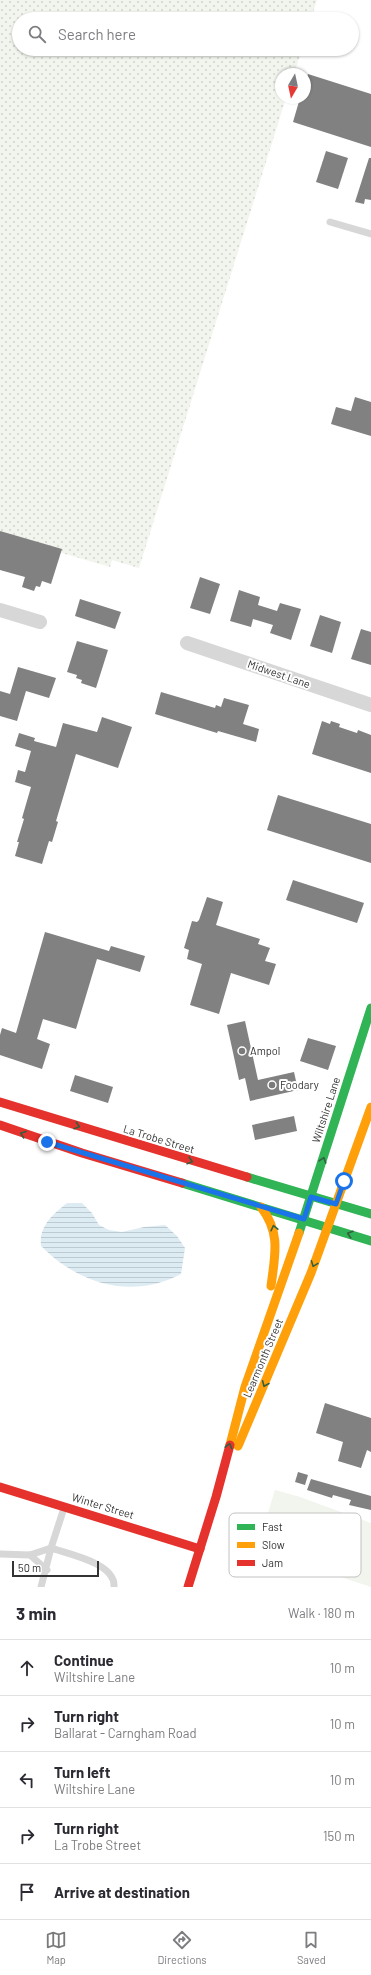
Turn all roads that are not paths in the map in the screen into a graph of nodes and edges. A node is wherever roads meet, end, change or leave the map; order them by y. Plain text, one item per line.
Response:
1 (330, 222) dead end
2 (371, 234) edge
3 (0, 610) edge
4 (40, 622) dead end
5 (187, 643) dead end
6 (371, 705) edge
7 (371, 1008) edge
8 (368, 1053) dead end
9 (354, 1062) junction
10 (0, 1102) edge
11 (371, 1107) edge
12 (56, 1120) junction
13 (1, 1125) edge
14 (128, 1142) junction
15 (126, 1152) dead end
16 (177, 1182) junction
17 (311, 1197) junction
18 (336, 1204) junction
19 (261, 1207) junction
20 (371, 1214) edge
21 (304, 1219) junction
22 (328, 1227) junction
23 (371, 1241) edge
24 (267, 1322) junction
25 (0, 1487) edge
26 (216, 1497) junction
27 (64, 1507) junction
28 (51, 1548) junction
29 (200, 1549) junction
30 (0, 1554) edge
31 (30, 1555) junction
32 (47, 1570) junction
33 (42, 1587) edge
34 (114, 1587) edge
35 (188, 1587) edge

1 - 2 lane
3 - 4 street
5 - 6 street, Midwest Lane
7 - 9 main road, Wiltshire Lane
8 - 9 main road
17 -> 9 main road, Wiltshire Lane
10 - 12 main road, La Trobe Street
11 - 18 main road
12 -> 14 main road, La Trobe Street
12 - 16 main road
16 -> 13 main road
14 - 15 main road
14 -> 17 main road, La Trobe Street
16 - 19 main road
17 - 18 main road, La Trobe Street
17 - 21 main road, Wiltshire Lane
18 - 20 main road, La Trobe Street
18 - 22 main road
19 - 21 main road
24 -> 19 main road
21 - 22 main road
21 - 24 main road, Learmonth Street
23 -> 22 main road
22 -> 26 main road, Learmonth Street
26 -> 24 main road, Learmonth Street
25 - 27 main road, Winter Street
26 - 29 main road, Learmonth Street
27 - 28 lane
27 - 29 main road, Winter Street
28 - 31 lane
28 - 32 lane
28 - 34 lane
29 - 35 main road, Learmonth Street
30 - 31 lane
31 - 32 lane
32 - 33 lane

